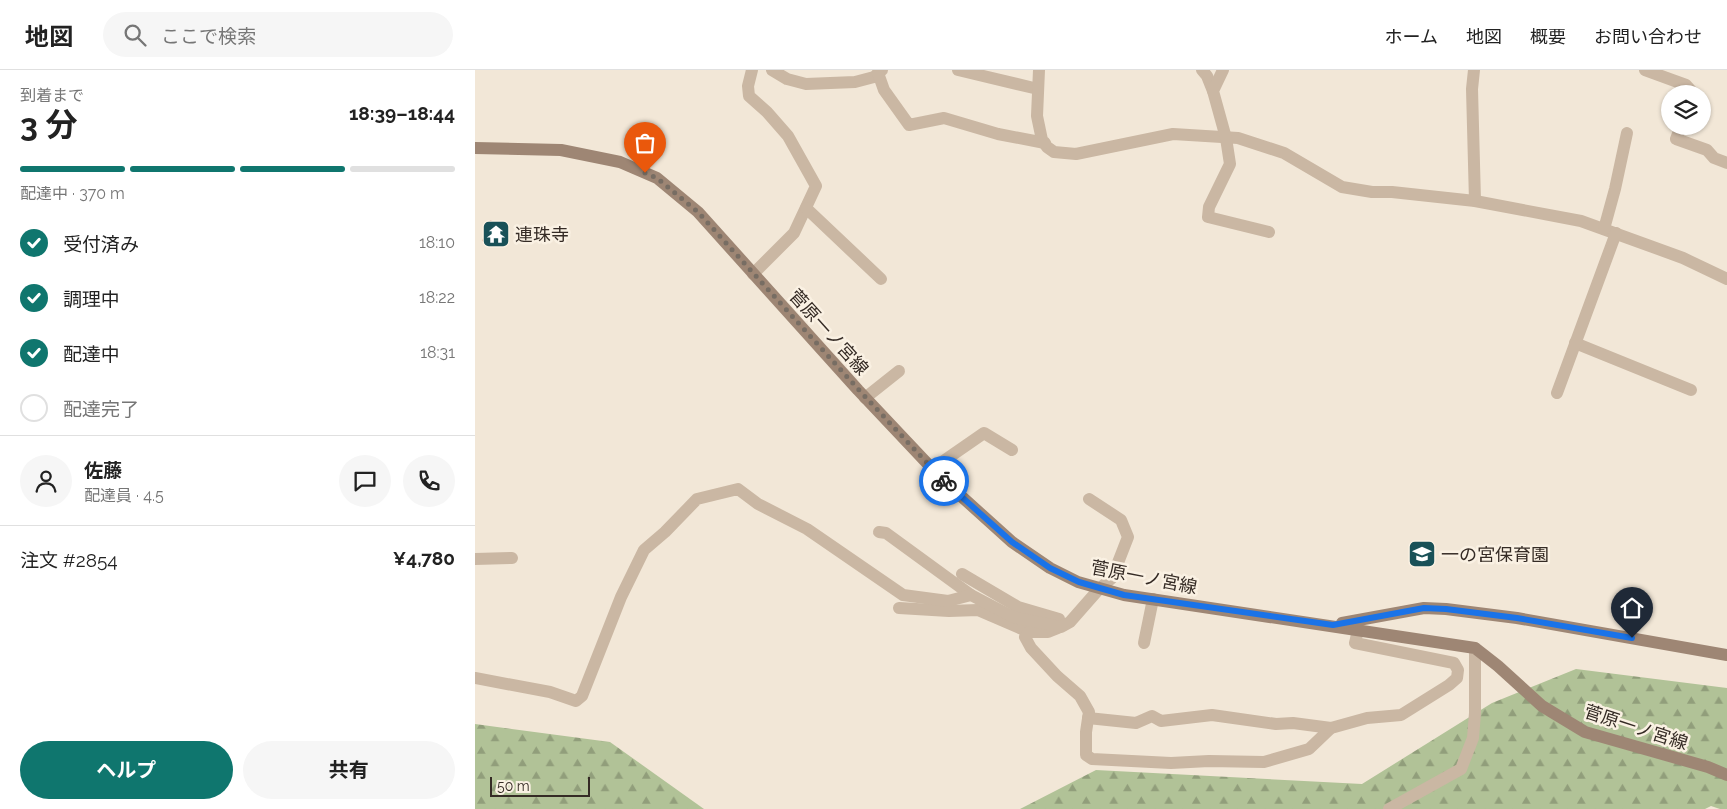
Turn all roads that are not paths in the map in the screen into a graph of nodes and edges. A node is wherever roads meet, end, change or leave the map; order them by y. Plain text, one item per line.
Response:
1 (751, 70) edge
2 (772, 70) edge
3 (958, 70) edge
4 (1039, 70) edge
5 (1202, 70) edge
6 (1223, 70) edge
7 (1474, 70) edge
8 (1652, 71) edge
9 (880, 72) edge
10 (1686, 85) edge
11 (1038, 89) junction
12 (1213, 91) junction
13 (1627, 133) dead end
14 (1678, 135) edge
15 (1226, 138) junction
16 (1045, 143) junction
17 (475, 148) edge
18 (1727, 163) edge
19 (1475, 201) junction
20 (806, 208) junction
21 (1610, 231) junction
22 (1269, 232) dead end
23 (753, 274) junction
24 (881, 279) dead end
25 (1727, 279) edge
26 (1575, 343) junction
27 (899, 371) dead end
28 (1691, 390) dead end
29 (1557, 393) dead end
30 (865, 398) junction
31 (1012, 450) dead end
32 (932, 468) junction
33 (1089, 499) dead end
34 (879, 532) dead end
35 (475, 558) edge
36 (512, 558) dead end
37 (962, 574) dead end
38 (1099, 589) junction
39 (971, 595) junction
40 (1153, 599) junction
41 (899, 608) dead end
42 (1066, 624) junction
43 (1333, 625) junction
44 (1358, 630) junction
45 (1029, 632) junction
46 (1144, 643) dead end
47 (1475, 648) junction
48 (1727, 655) edge
49 (475, 678) edge
50 (1088, 718) junction
51 (1331, 728) junction
52 (1727, 775) edge
53 (1389, 809) edge

1 - 20 street
2 - 9 street
3 - 11 street
4 - 11 street
5 - 12 street
6 - 12 street
7 - 19 street
8 - 10 street
9 - 16 street
11 - 16 street
12 - 15 street
13 - 21 street
14 - 18 street
15 - 16 street
15 - 19 street
15 - 22 street
17 - 23 main road, 菅原一ノ宮線
19 - 21 street
20 - 23 street
20 - 24 street
21 - 25 street
21 - 26 street
23 - 30 main road, 菅原一ノ宮線
26 - 28 street
26 - 29 street
27 - 30 street
30 - 32 main road, 菅原一ノ宮線
31 - 32 street
32 - 38 main road, 菅原一ノ宮線
33 - 38 street
34 - 39 street
35 - 36 street
37 - 42 street
38 - 40 main road, 菅原一ノ宮線
38 - 42 street
39 - 42 street
39 - 49 street
40 - 43 main road, 菅原一ノ宮線
40 - 46 street
41 - 45 street
42 - 45 street
43 - 44 main road, 菅原一ノ宮線
43 - 48 main road
44 - 47 main road, 菅原一ノ宮線
44 - 51 street
45 - 50 street
47 - 52 main road, 菅原一ノ宮線
47 - 53 street
50 - 51 street
50 - 51 street

